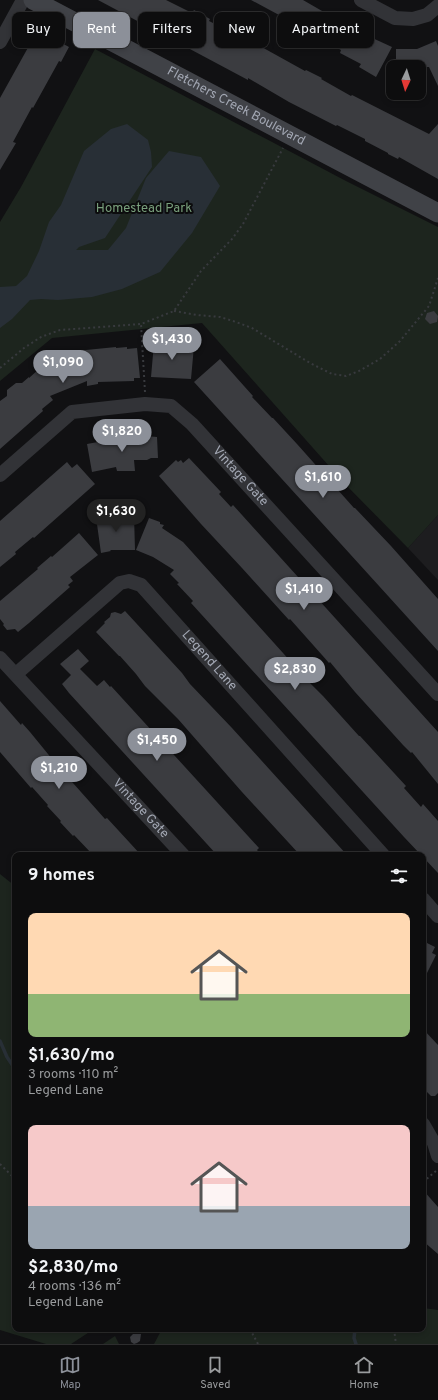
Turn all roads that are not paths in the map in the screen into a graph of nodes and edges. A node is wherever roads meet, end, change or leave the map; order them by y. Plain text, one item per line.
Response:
1 (23, 0) edge
2 (34, 0) edge
3 (361, 0) edge
4 (438, 6) edge
5 (0, 42) edge
6 (438, 213) edge
7 (0, 475) edge
8 (0, 658) edge
9 (16, 674) junction
10 (438, 694) edge
11 (179, 852) edge
12 (380, 852) edge
13 (426, 902) edge
14 (438, 916) edge
15 (426, 1129) edge
16 (437, 1146) edge

1 - 5 street
2 - 6 street, Fletchers Creek Boulevard
3 - 4 street
7 - 10 street, Vintage Gate
8 - 9 street, Vintage Gate
9 - 11 street, Vintage Gate
9 - 12 street, Legend Lane
13 - 14 street
15 - 16 street

